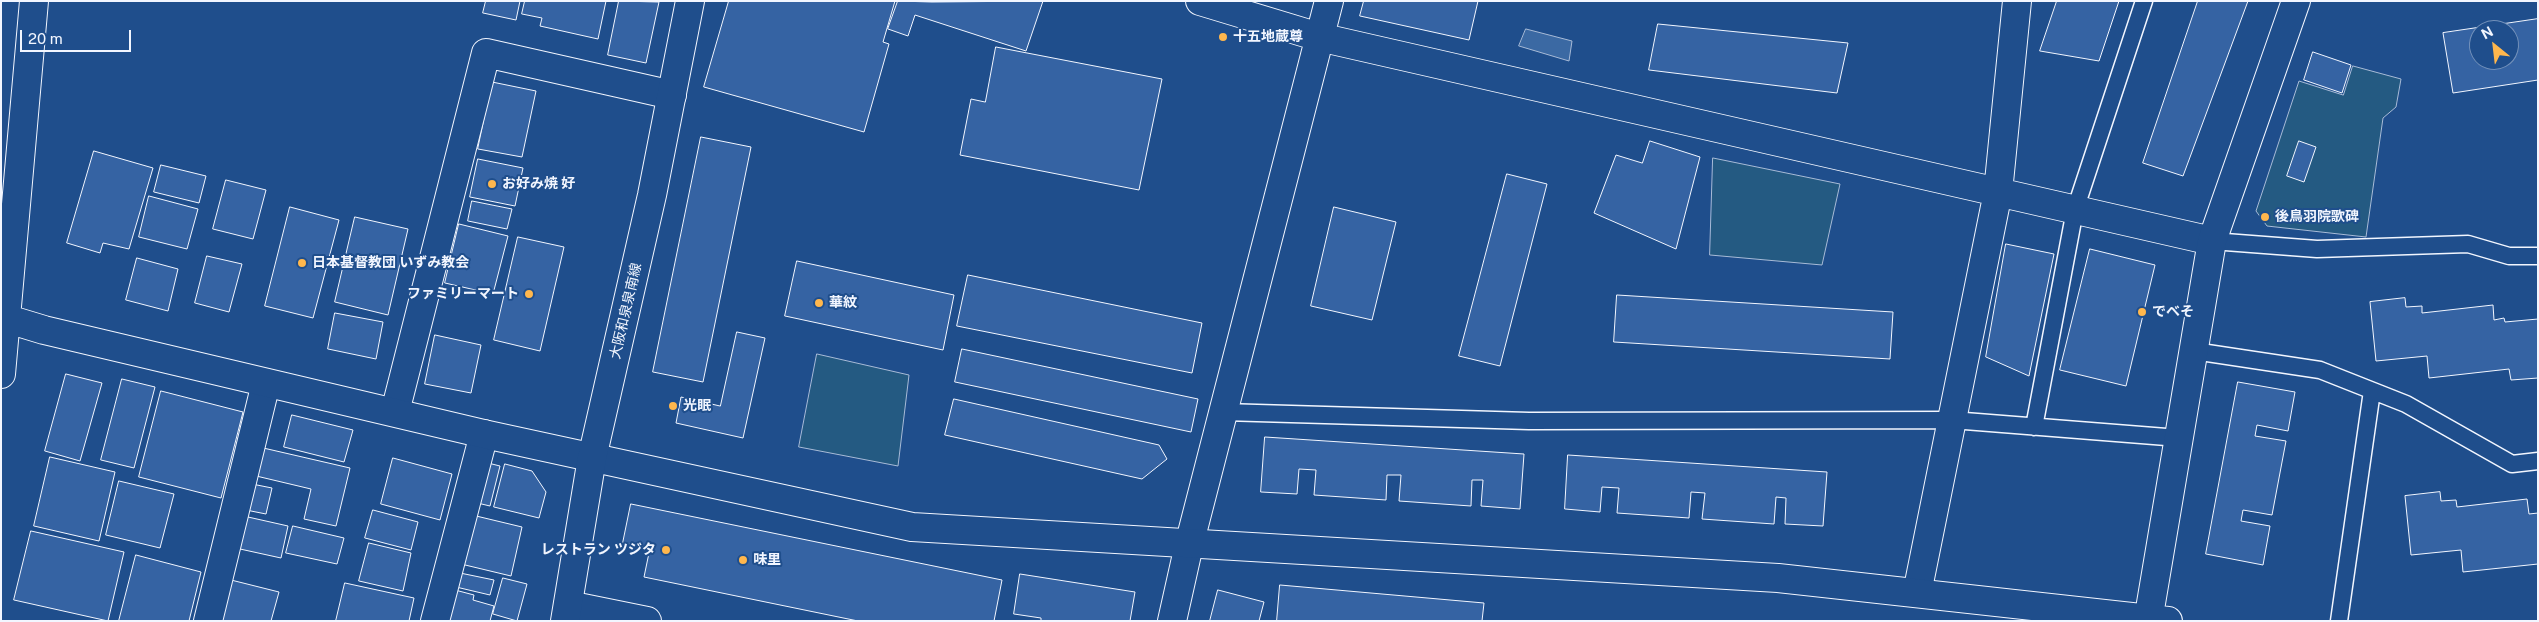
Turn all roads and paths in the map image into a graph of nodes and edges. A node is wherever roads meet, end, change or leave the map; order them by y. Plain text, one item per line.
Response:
1 (34, 1) edge
2 (690, 1) edge
3 (1200, 1) edge
4 (1329, 1) edge
5 (2017, 1) edge
6 (2144, 1) edge
7 (2296, 1) edge
8 (1319, 37) junction
9 (672, 95) junction
10 (1998, 192) junction
11 (2075, 210) junction
12 (2212, 241) junction
13 (2538, 256) edge
14 (4, 317) edge
15 (2194, 351) junction
16 (1, 374) edge
17 (266, 383) junction
18 (2372, 391) junction
19 (395, 412) junction
20 (1223, 412) junction
21 (1952, 420) junction
22 (2034, 427) junction
23 (484, 434) junction
24 (2179, 438) junction
25 (592, 458) junction
26 (2538, 461) edge
27 (1189, 545) junction
28 (1917, 593) junction
29 (567, 613) edge
30 (2155, 620) edge
31 (208, 621) edge
32 (435, 621) edge
33 (647, 621) edge
34 (1172, 621) edge
35 (2339, 621) edge

1 - 14 street
2 - 9 street, 大阪和泉泉南線
3 - 8 street
4 - 8 street
5 - 10 street
6 - 11 lane
7 - 12 street
8 - 10 street
8 - 20 street
9 - 19 street
9 - 25 street, 大阪和泉泉南線
10 - 11 street
10 - 21 street
11 - 12 street
11 - 22 lane
12 - 13 lane
12 - 15 street
14 - 16 street
14 - 17 street
15 - 18 lane
15 - 24 street
17 - 19 street
17 - 31 street
18 - 26 lane
18 - 35 lane
19 - 23 street
20 - 21 lane
20 - 27 street
21 - 22 lane
21 - 28 street
22 - 24 lane
23 - 25 street
23 - 32 street
24 - 30 street
25 - 27 street
25 - 29 street, 大阪和泉泉南線
27 - 28 street
27 - 34 street
28 - 30 street
29 - 33 street

